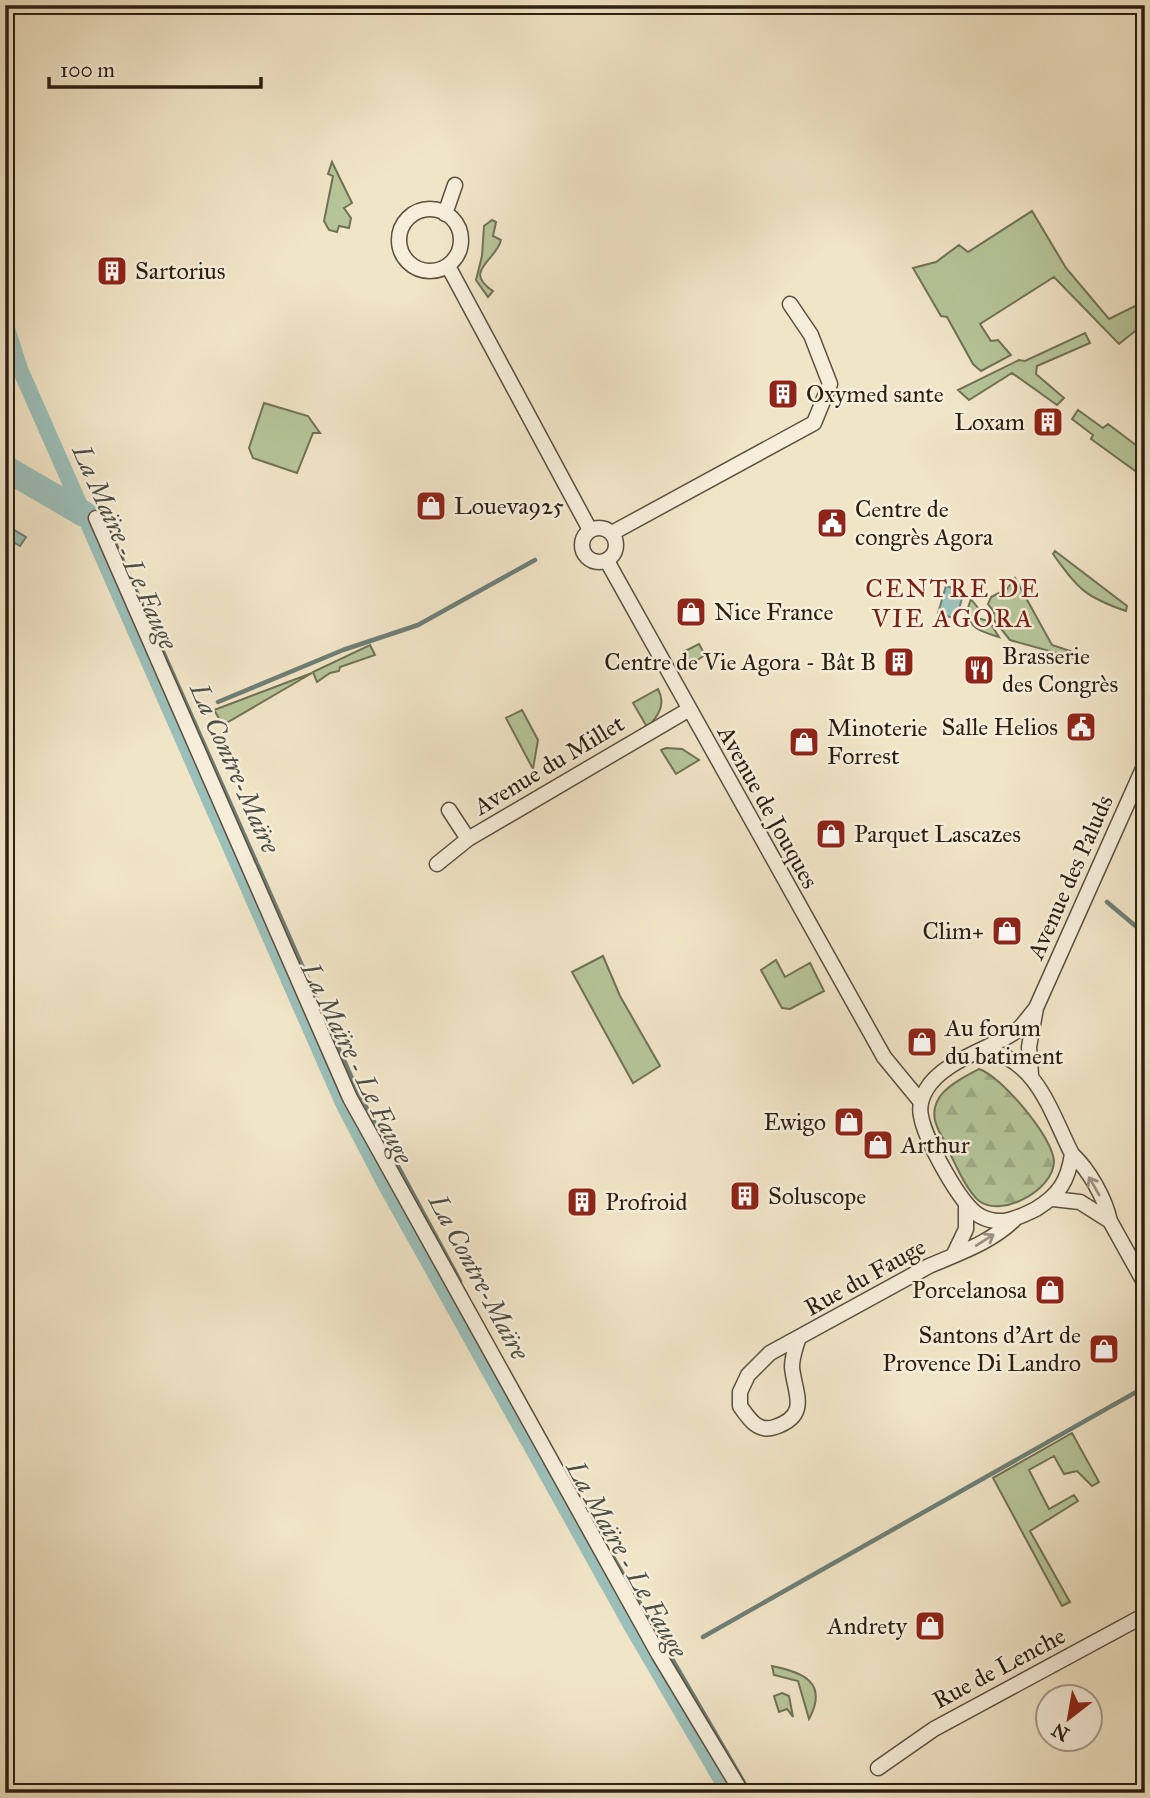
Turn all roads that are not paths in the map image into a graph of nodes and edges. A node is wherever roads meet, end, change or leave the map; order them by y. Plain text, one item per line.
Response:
1 (455, 185) dead end
2 (445, 214) junction
3 (448, 266) junction
4 (790, 304) dead end
5 (96, 518) dead end
6 (590, 530) junction
7 (612, 533) junction
8 (607, 561) junction
9 (688, 710) junction
10 (1145, 764) edge
11 (449, 810) dead end
12 (468, 839) junction
13 (437, 864) dead end
14 (1036, 1008) junction
15 (987, 1049) junction
16 (897, 1070) junction
17 (1031, 1075) junction
18 (933, 1078) junction
19 (921, 1102) junction
20 (1072, 1154) junction
21 (1053, 1199) junction
22 (966, 1204) junction
23 (1014, 1220) junction
24 (1110, 1221) junction
25 (954, 1254) junction
26 (1145, 1284) edge
27 (798, 1340) junction
28 (1145, 1615) edge
29 (878, 1768) dead end
30 (742, 1793) edge

1 - 2 street
2 - 3 street
2 - 3 street
3 - 6 street
4 - 7 street
5 - 30 street
6 - 7 street
6 - 8 street
7 - 8 street
8 - 9 street, Avenue de Jouques
9 - 12 street, Avenue du Millet
9 - 16 street, Avenue de Jouques
10 - 14 street, Avenue des Paluds
11 - 12 street
12 - 13 street, Avenue du Millet
14 - 15 street, Avenue des Paluds
14 - 17 street, Avenue des Paluds
15 - 17 street, Avenue des Paluds
15 - 18 street, Avenue des Paluds
16 - 18 street
16 - 19 street, Avenue de Jouques
17 - 20 street, Avenue des Paluds
18 - 19 street
19 - 22 street, Avenue de Jouques
20 - 21 street
24 -> 20 street, Avenue des Paluds
21 - 23 street
21 - 24 street, Avenue des Paluds
22 - 23 street
22 - 25 street, Rue du Fauge
25 -> 23 street, Rue du Fauge
24 - 26 street, Avenue des Paluds
25 - 27 street, Rue du Fauge
27 - 27 street, Rue du Fauge
28 - 29 street, Rue de Lenche

